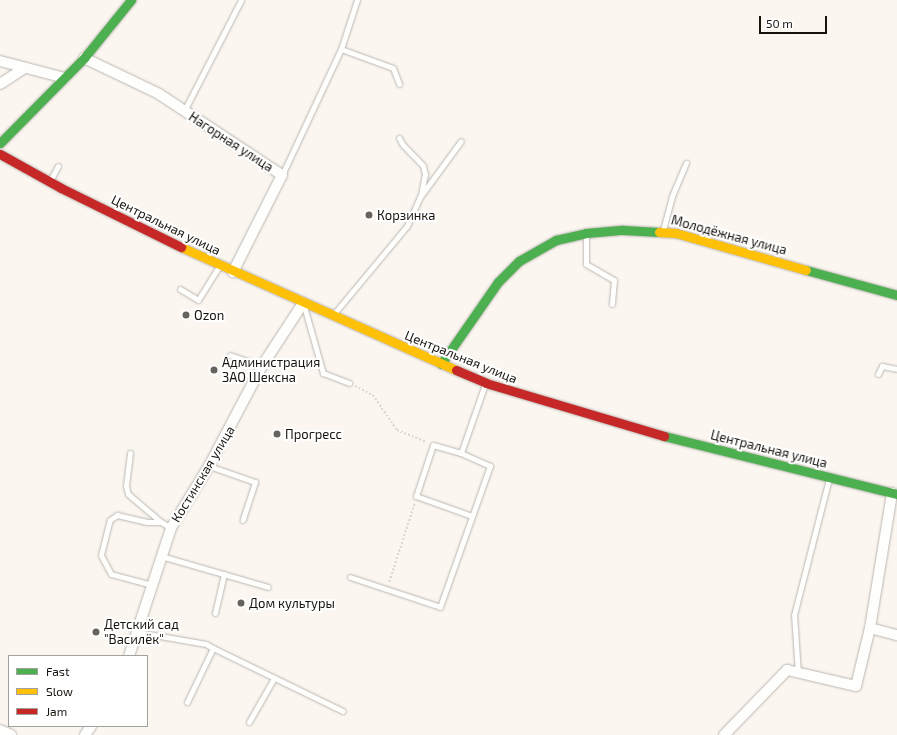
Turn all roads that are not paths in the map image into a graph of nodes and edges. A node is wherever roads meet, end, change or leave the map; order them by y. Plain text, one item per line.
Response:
1 (131, 0) edge
2 (241, 0) edge
3 (357, 0) edge
4 (341, 49) junction
5 (84, 58) junction
6 (0, 61) edge
7 (25, 68) junction
8 (65, 78) junction
9 (0, 84) edge
10 (399, 84) dead end
11 (184, 112) junction
12 (399, 138) dead end
13 (461, 141) dead end
14 (0, 143) edge
15 (0, 154) edge
16 (686, 163) dead end
17 (58, 166) dead end
18 (282, 175) junction
19 (49, 182) junction
20 (420, 197) junction
21 (663, 231) junction
22 (586, 233) junction
23 (219, 265) junction
24 (234, 272) junction
25 (180, 289) dead end
26 (897, 295) edge
27 (303, 303) junction
28 (612, 304) dead end
29 (332, 315) junction
30 (230, 355) dead end
31 (441, 364) junction
32 (262, 366) junction
33 (897, 369) edge
34 (878, 374) dead end
35 (349, 383) road end
36 (486, 383) junction
37 (130, 453) dead end
38 (461, 453) junction
39 (209, 466) junction
40 (830, 478) junction
41 (895, 494) edge
42 (472, 516) junction
43 (243, 520) dead end
44 (162, 522) junction
45 (171, 528) junction
46 (160, 556) junction
47 (224, 574) junction
48 (350, 578) dead end
49 (152, 585) junction
50 (268, 588) dead end
51 (214, 613) dead end
52 (870, 628) junction
53 (137, 632) junction
54 (897, 635) edge
55 (213, 648) junction
56 (129, 655) edge
57 (798, 673) junction
58 (274, 678) junction
59 (187, 702) dead end
60 (343, 711) dead end
61 (249, 722) dead end
62 (0, 730) edge
63 (11, 735) edge
64 (724, 735) edge

1 - 5 street
2 - 11 lane
3 - 4 lane
4 - 10 lane
4 - 18 lane
5 - 8 street
5 - 11 street, Нагорная улица
6 - 7 street
7 - 8 street
7 - 9 street
8 - 14 street
11 - 18 street, Нагорная улица
12 - 20 lane
13 - 20 lane
15 - 19 street, Центральная улица
16 - 21 lane
17 - 19 lane
18 - 24 street, Нагорная улица
19 - 23 street, Центральная улица
20 - 29 lane
21 - 22 street, Молодёжная улица
21 - 26 street, Молодёжная улица
22 - 28 lane
22 - 31 street, Молодёжная улица
23 - 24 street, Центральная улица
23 - 25 lane
24 - 27 street, Центральная улица
27 - 29 street, Центральная улица
27 - 32 street, Костинская улица
27 - 35 lane
29 - 31 street, Центральная улица
30 - 32 lane
31 - 36 street, Центральная улица
32 - 39 street, Костинская улица
33 - 34 lane
36 - 38 lane
36 - 40 street, Центральная улица
37 - 44 lane
38 - 42 lane
38 - 42 lane
39 - 43 lane
39 - 45 street, Костинская улица
40 - 41 street, Центральная улица
40 - 57 lane
41 - 52 street
42 - 48 lane
44 - 45 lane
44 - 49 lane
45 - 46 street, Костинская улица
46 - 47 lane
46 - 49 street, Костинская улица
47 - 50 lane
47 - 51 lane
49 - 53 street, Костинская улица
52 - 54 street
52 - 57 street
53 - 55 lane
53 - 56 street, Костинская улица
55 - 58 lane
55 - 59 lane
57 - 64 street
58 - 60 lane
58 - 61 lane
62 - 63 street

